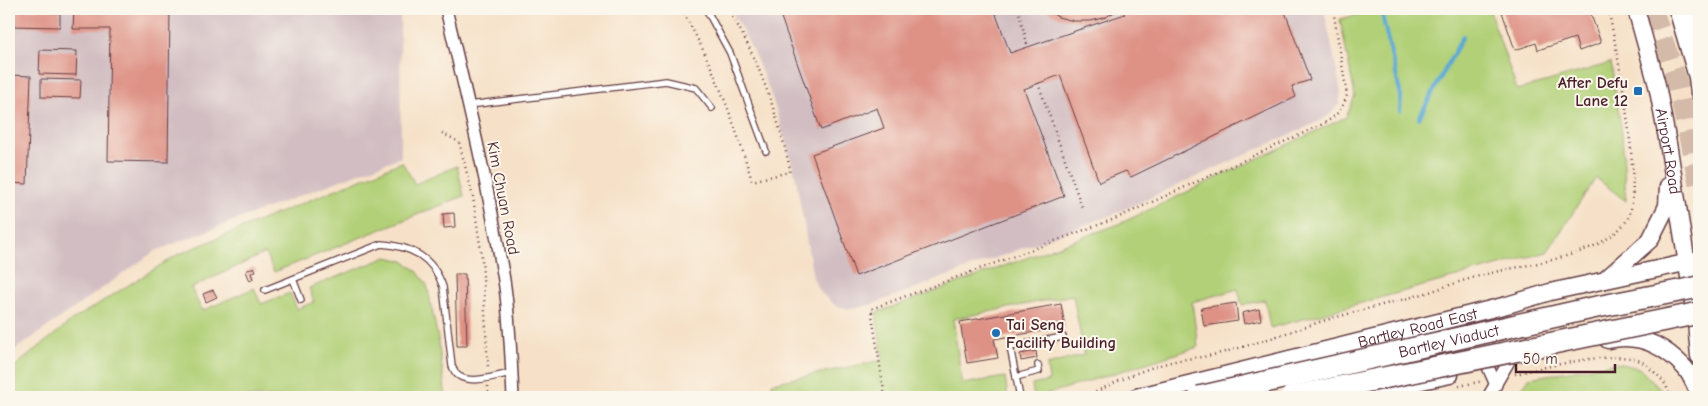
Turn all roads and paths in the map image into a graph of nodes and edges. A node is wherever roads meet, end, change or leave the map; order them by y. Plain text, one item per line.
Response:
1 (446, 9) edge
2 (681, 9) edge
3 (706, 9) edge
4 (728, 9) edge
5 (1018, 9) edge
6 (1334, 9) edge
7 (1608, 9) edge
8 (1636, 9) edge
9 (1677, 9) edge
10 (1692, 9) edge
11 (1699, 37) edge
12 (1028, 47) dead end
13 (1038, 83) dead end
14 (1699, 93) edge
15 (469, 105) junction
16 (712, 108) dead end
17 (442, 133) dead end
18 (1669, 149) junction
19 (766, 151) dead end
20 (1083, 210) dead end
21 (1693, 261) edge
22 (293, 279) junction
23 (1604, 281) junction
24 (1699, 287) edge
25 (265, 290) dead end
26 (301, 300) dead end
27 (1698, 319) edge
28 (1063, 337) dead end
29 (1699, 356) edge
30 (1276, 362) junction
31 (1038, 365) dead end
32 (512, 373) junction
33 (1497, 374) junction
34 (488, 377) junction
35 (1016, 377) junction
36 (1457, 386) dead end
37 (1699, 393) edge
38 (488, 397) edge
39 (513, 397) edge
40 (885, 397) edge
41 (1020, 397) edge
42 (1087, 397) edge
43 (1136, 397) edge
44 (1199, 397) edge
45 (1266, 397) edge
46 (1291, 397) edge
47 (1346, 397) edge
48 (1488, 397) edge
49 (1670, 397) edge

1 - 15 street, Kim Chuan Road
2 - 4 path
3 - 19 lane
5 - 12 path
6 - 40 path
7 - 42 path
8 - 18 main road, Airport Road
9 - 14 main road
10 - 11 highway
13 - 20 path
15 - 16 lane
15 - 32 street, Kim Chuan Road
17 - 34 path
18 - 21 main road, Airport Road
18 - 23 main road
21 - 23 main road, Bartley Road East
21 - 27 main road, Airport Road
22 - 25 lane
22 - 26 lane
22 - 34 lane
23 - 30 main road, Bartley Road East
24 - 44 highway, Bartley Viaduct, bridge
27 - 29 main road, Airport Road
27 - 46 highway, Bartley Viaduct, bridge
28 - 35 lane
30 - 43 main road, Bartley Road East
30 - 45 main road
31 - 35 lane
32 - 34 lane
32 - 39 street, Kim Chuan Road
33 - 36 path
33 - 37 main road
33 - 47 main road
33 - 48 street
33 - 49 path
34 - 38 path
35 - 41 lane

